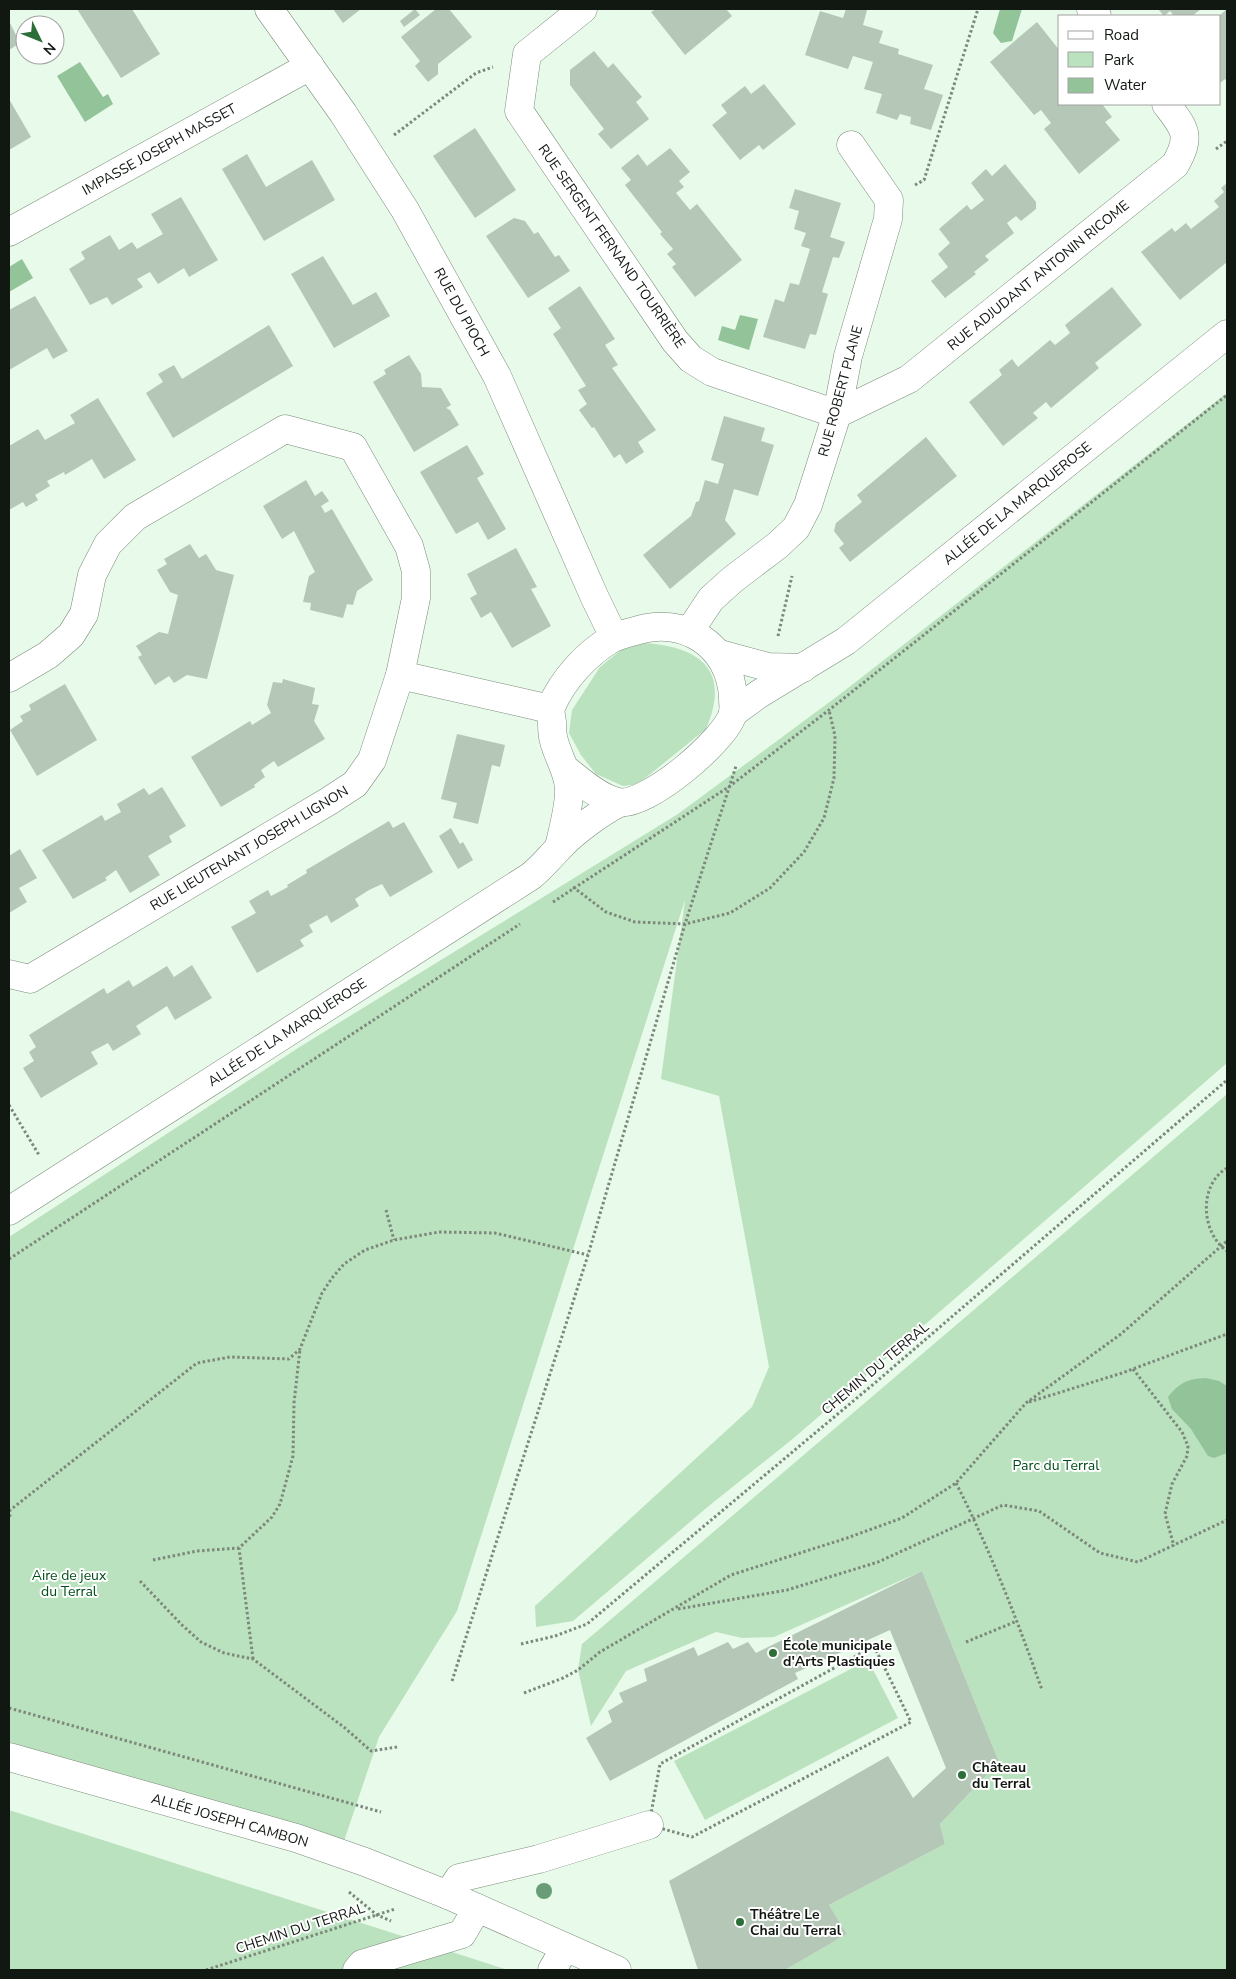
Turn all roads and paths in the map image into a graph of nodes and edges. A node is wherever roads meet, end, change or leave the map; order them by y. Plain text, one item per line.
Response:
1 (269, 9) edge
2 (583, 9) edge
3 (978, 9) edge
4 (527, 54) junction
5 (310, 66) junction
6 (1167, 105) edge
7 (851, 145) dead end
8 (370, 154) junction
9 (888, 200) junction
10 (9, 232) edge
11 (1227, 334) edge
12 (1227, 395) edge
13 (836, 414) junction
14 (689, 632) junction
15 (614, 637) junction
16 (720, 654) junction
17 (804, 668) junction
18 (400, 675) junction
19 (9, 678) edge
20 (550, 709) junction
21 (829, 710) junction
22 (733, 713) junction
23 (564, 768) junction
24 (619, 803) junction
25 (559, 847) junction
26 (569, 884) dead end
27 (575, 888) junction
28 (550, 904) dead end
29 (526, 920) dead end
30 (685, 924) junction
31 (9, 974) edge
32 (1227, 1080) edge
33 (9, 1105) edge
34 (1227, 1168) edge
35 (55, 1181) junction
36 (386, 1210) dead end
37 (9, 1211) edge
38 (394, 1240) junction
39 (1227, 1240) edge
40 (1221, 1246) junction
41 (1227, 1251) edge
42 (588, 1255) junction
43 (9, 1260) edge
44 (1227, 1334) edge
45 (300, 1349) junction
46 (1133, 1369) junction
47 (1026, 1403) junction
48 (956, 1482) junction
49 (10, 1515) edge
50 (974, 1519) junction
51 (1227, 1520) edge
52 (1174, 1546) junction
53 (239, 1548) junction
54 (153, 1560) dead end
55 (140, 1581) dead end
56 (676, 1609) junction
57 (1017, 1621) junction
58 (966, 1642) dead end
59 (521, 1644) dead end
60 (253, 1659) junction
61 (452, 1681) dead end
62 (1042, 1690) dead end
63 (524, 1693) dead end
64 (9, 1708) edge
65 (397, 1747) dead end
66 (9, 1757) edge
67 (381, 1812) dead end
68 (649, 1825) junction
69 (448, 1895) junction
70 (401, 1908) dead end
71 (477, 1908) junction
72 (559, 1959) edge
73 (206, 1970) edge
74 (356, 1970) edge
75 (617, 1970) edge

1 - 5 street, RUE DU PIOCH
2 - 4 street
3 - 9 path
4 - 8 path
4 - 13 street, RUE SERGENT FERNAND TOURRIÈRE
5 - 8 street, RUE DU PIOCH
5 - 10 street, IMPASSE JOSEPH MASSET
6 - 13 street, RUE ADJUDANT ANTONIN RICOME
7 - 9 street
8 - 15 street, RUE DU PIOCH
9 - 13 street, RUE ROBERT PLANE
11 - 17 street, ALLÉE DE LA MARQUEROSE
12 - 21 path
13 - 14 street, RUE ROBERT PLANE
14 - 15 street
14 - 16 street
15 - 20 street
16 - 17 street
16 - 22 street
17 - 22 street, ALLÉE DE LA MARQUEROSE
18 - 19 street, RUE LIEUTENANT JOSEPH LIGNON
18 - 20 street
18 - 31 street, RUE LIEUTENANT JOSEPH LIGNON
20 - 23 street
21 - 27 path
21 - 30 path
22 - 24 street
23 - 24 street
23 - 25 street, ALLÉE DE LA MARQUEROSE
24 - 25 street, ALLÉE DE LA MARQUEROSE
25 - 35 street, ALLÉE DE LA MARQUEROSE
26 - 27 path
27 - 28 path
27 - 30 path
29 - 43 path
30 - 42 path
32 - 59 path, CHEMIN DU TERRAL
33 - 35 path
34 - 40 path
35 - 37 street, ALLÉE DE LA MARQUEROSE
36 - 38 path
38 - 42 path
38 - 45 path
39 - 40 path
40 - 41 path
40 - 47 path
42 - 61 path
44 - 46 path
45 - 49 path
45 - 53 path
46 - 47 path
46 - 52 path
47 - 48 path
48 - 50 path
48 - 56 path
50 - 52 path
50 - 56 path
50 - 57 path
51 - 52 path
53 - 54 path
53 - 60 path
55 - 60 path
56 - 63 path
57 - 58 path
57 - 62 path
60 - 65 path
64 - 67 path
66 - 69 street, ALLÉE JOSEPH CAMBON
68 - 68 path
68 - 69 street
69 - 71 street, ALLÉE JOSEPH CAMBON
70 - 73 path, CHEMIN DU TERRAL
71 - 72 street, ALLÉE JOSEPH CAMBON
71 - 74 street
72 - 75 street, ALLÉE JOSEPH CAMBON

